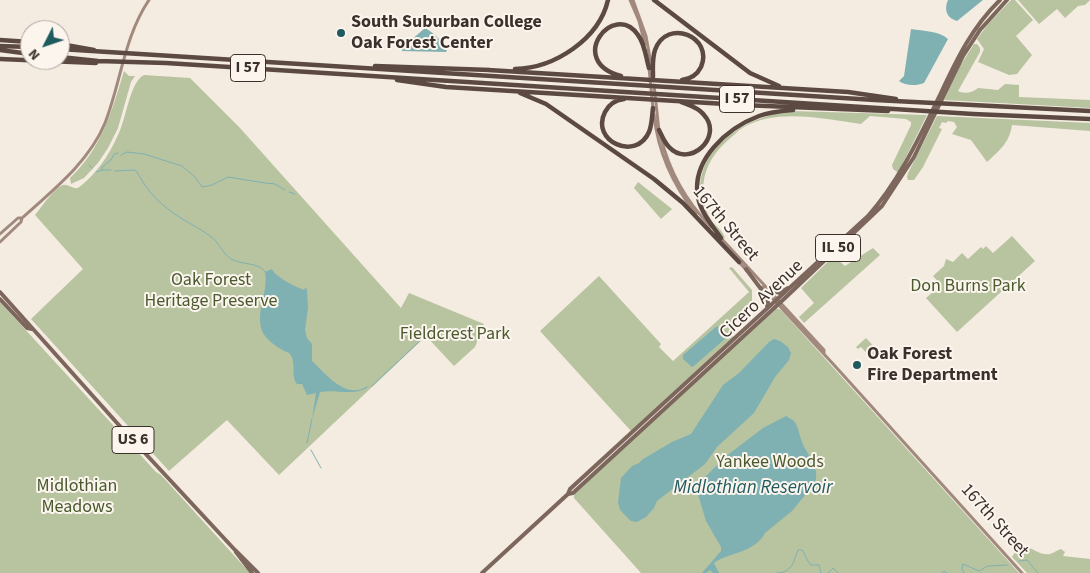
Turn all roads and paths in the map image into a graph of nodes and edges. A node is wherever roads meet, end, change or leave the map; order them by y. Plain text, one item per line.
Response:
1 (150, 0) edge
2 (608, 0) edge
3 (632, 0) edge
4 (654, 0) edge
5 (1000, 0) edge
6 (1008, 0) edge
7 (0, 41) edge
8 (20, 42) edge
9 (20, 45) edge
10 (70, 45) edge
11 (0, 50) edge
12 (70, 50) edge
13 (100, 52) junction
14 (20, 53) edge
15 (70, 58) edge
16 (0, 60) edge
17 (112, 61) junction
18 (363, 68) junction
19 (649, 68) junction
20 (488, 70) junction
21 (384, 76) junction
22 (651, 77) junction
23 (630, 78) junction
24 (668, 81) junction
25 (792, 89) junction
26 (504, 90) junction
27 (637, 98) junction
28 (940, 99) junction
29 (667, 100) junction
30 (902, 101) junction
31 (654, 102) junction
32 (653, 108) junction
33 (819, 109) junction
34 (927, 111) junction
35 (1090, 111) edge
36 (1090, 119) edge
37 (659, 130) junction
38 (900, 176) junction
39 (22, 218) junction
40 (0, 234) edge
41 (721, 238) junction
42 (0, 242) edge
43 (739, 262) junction
44 (746, 269) junction
45 (794, 284) junction
46 (770, 290) junction
47 (0, 292) edge
48 (0, 298) edge
49 (777, 302) junction
50 (765, 310) junction
51 (32, 330) junction
52 (568, 494) junction
53 (235, 550) junction
54 (252, 573) edge
55 (258, 573) edge
56 (482, 573) edge
57 (1022, 573) edge

1 - 39 main road
2 - 20 highway
3 - 19 main road, 167th Street
3 - 22 main road, 167th Street
4 - 25 highway
5 - 28 main road, Cicero Avenue / IL 50
6 - 28 main road, Cicero Avenue / IL 50
7 - 8 highway
7 - 9 highway
10 - 13 highway
11 - 14 highway
12 - 13 highway, I 57
13 - 18 highway, I 57
15 - 17 highway, I 57
16 - 17 highway
17 - 21 highway, I 57
18 - 20 highway
18 - 30 highway, I 57
19 - 22 main road, 167th Street
19 - 23 highway
20 - 23 highway
21 - 26 highway
21 - 34 highway, I 57
22 - 24 highway
22 - 31 main road, 167th Street
23 - 24 highway
24 - 25 highway
25 - 30 highway
26 - 27 highway
26 - 43 highway
27 - 29 highway
27 - 32 highway
28 - 38 main road, Cicero Avenue / IL 50
29 - 33 highway
29 - 37 highway
30 - 35 highway, I 57
31 - 32 main road, 167th Street
31 - 37 main road, 167th Street
32 - 43 main road, 167th Street
33 - 34 highway
33 - 41 highway
34 - 36 highway, I 57
37 - 41 main road, 167th Street
38 - 45 main road, Cicero Avenue / IL 50
38 - 49 main road, Cicero Avenue / IL 50
39 - 40 main road
39 - 42 main road
41 - 46 main road, 167th Street
43 - 44 main road, 167th Street
44 - 49 main road, 167th Street
44 - 50 main road
45 - 46 main road
45 - 49 main road, Cicero Avenue / IL 50
46 - 49 main road, 167th Street
47 - 51 main road, US 6
48 - 51 main road, US 6
49 - 50 main road, Cicero Avenue / IL 50
49 - 52 main road, Cicero Avenue / IL 50
49 - 57 main road, 167th Street
50 - 52 main road, Cicero Avenue / IL 50
51 - 53 main road, US 6
52 - 56 main road, Cicero Avenue / IL 50
53 - 54 main road, US 6
53 - 55 main road, US 6

